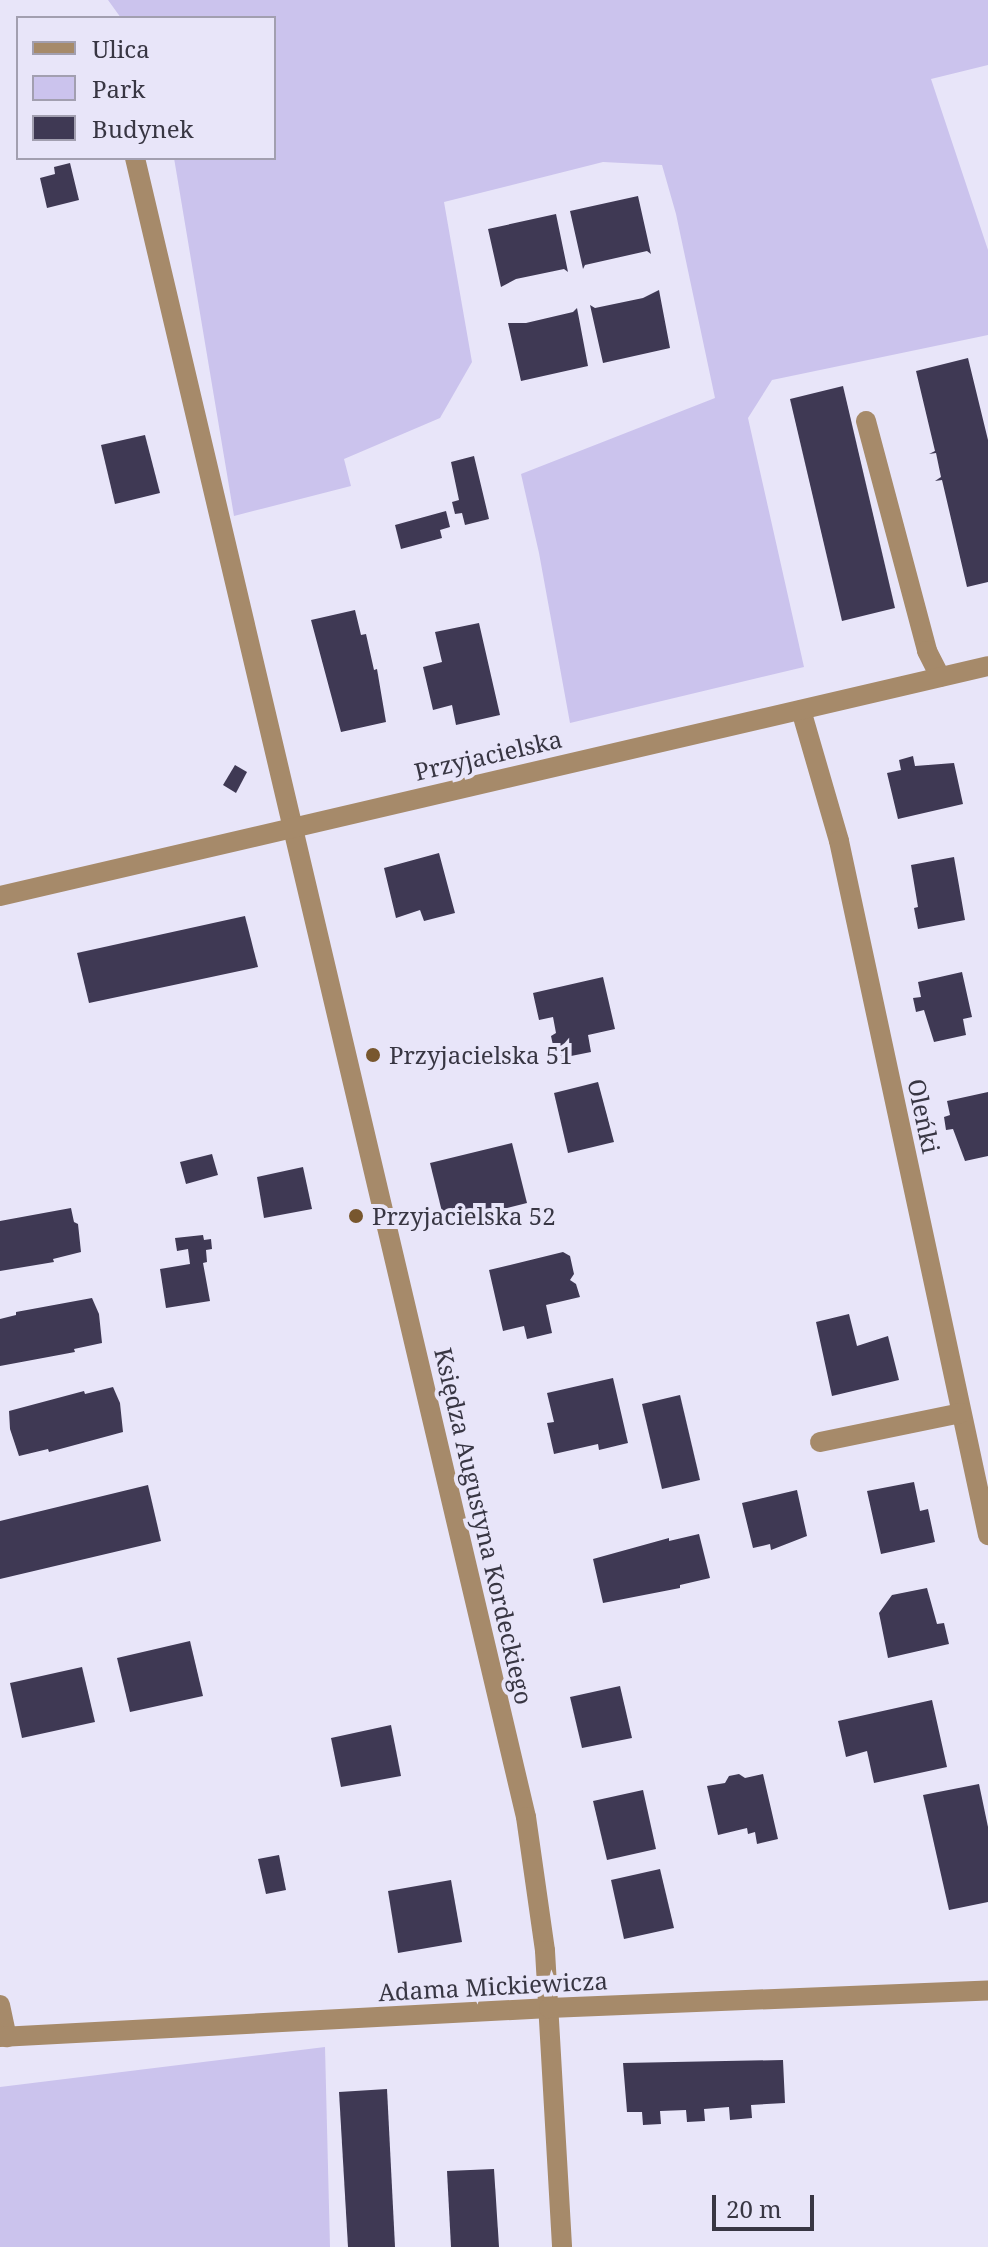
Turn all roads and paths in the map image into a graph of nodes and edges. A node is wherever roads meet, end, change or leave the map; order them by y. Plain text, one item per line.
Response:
1 (135, 160) edge
2 (866, 421) dead end
3 (988, 666) edge
4 (940, 677) junction
5 (801, 710) junction
6 (293, 827) junction
7 (0, 896) edge
8 (961, 1413) junction
9 (820, 1442) dead end
10 (988, 1535) edge
11 (988, 1990) edge
12 (0, 2005) edge
13 (549, 2008) junction
14 (3, 2037) edge
15 (562, 2247) edge

1 - 6 street, Księdza Augustyna Kordeckiego
2 - 4 street
3 - 4 street, Przyjacielska
4 - 5 street, Przyjacielska
5 - 6 street, Przyjacielska
5 - 8 street, Oleńki
6 - 7 street, Przyjacielska
6 - 13 street, Księdza Augustyna Kordeckiego
8 - 9 street
8 - 10 street, Oleńki
11 - 13 street, Adama Mickiewicza
12 - 14 street
13 - 14 street, Adama Mickiewicza
13 - 15 street, Księdza Augustyna Kordeckiego

